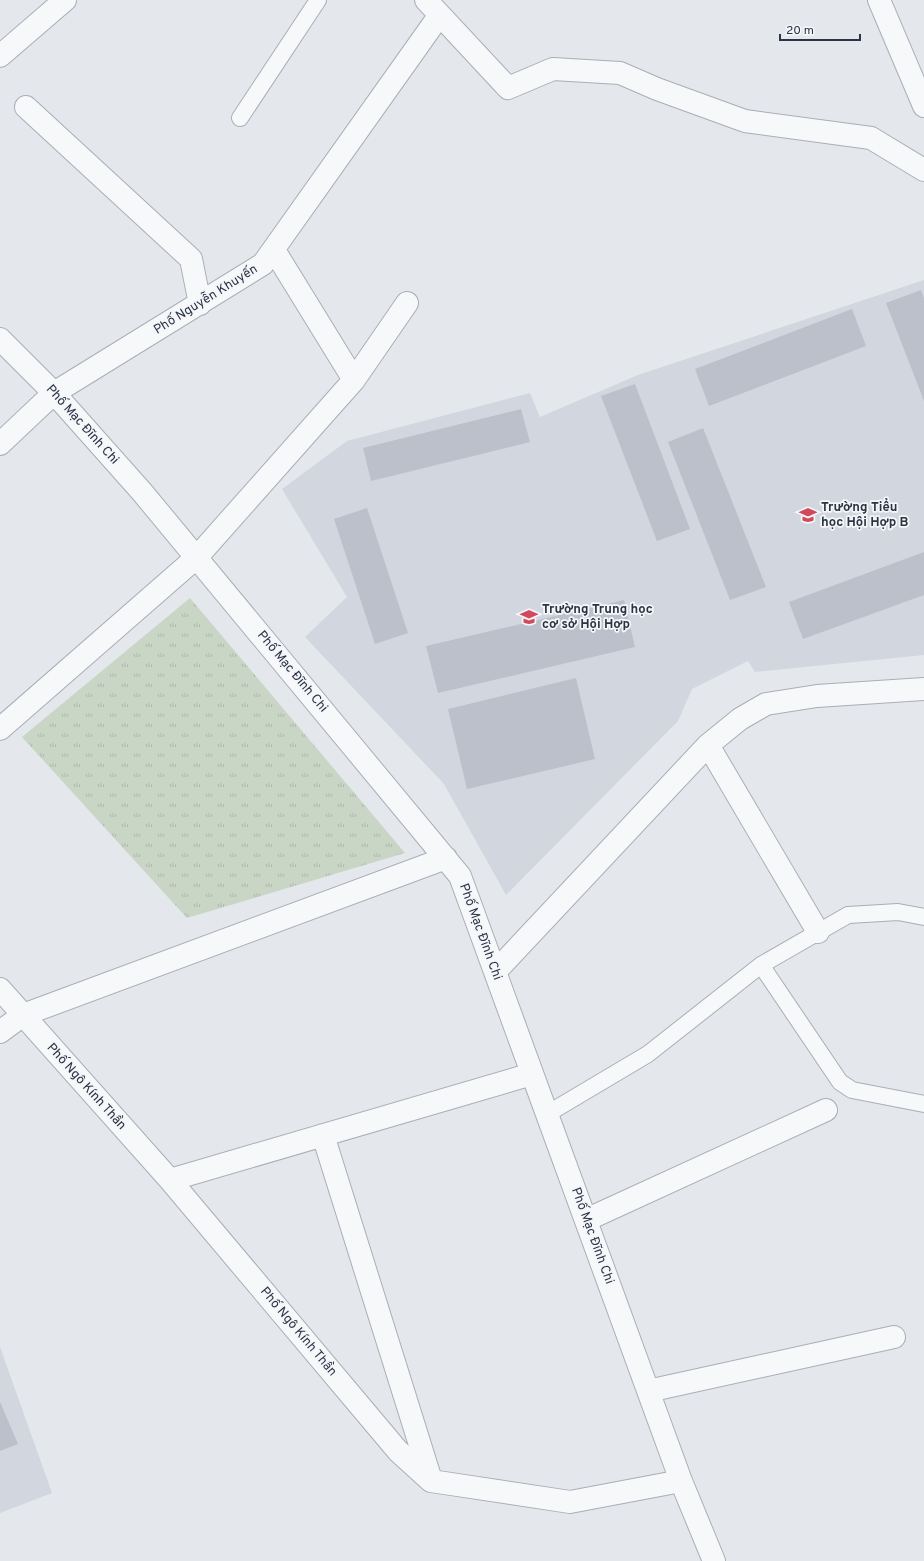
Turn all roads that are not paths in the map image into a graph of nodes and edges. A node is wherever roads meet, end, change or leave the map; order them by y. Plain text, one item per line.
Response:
1 (65, 0) edge
2 (318, 0) edge
3 (879, 0) edge
4 (431, 4) edge
5 (0, 56) edge
6 (924, 106) edge
7 (26, 107) dead end
8 (240, 118) dead end
9 (924, 170) edge
10 (274, 250) junction
11 (407, 303) dead end
12 (200, 304) junction
13 (0, 339) edge
14 (354, 380) junction
15 (54, 393) junction
16 (0, 444) edge
17 (197, 557) junction
18 (924, 689) edge
19 (0, 729) edge
20 (708, 745) junction
21 (446, 858) junction
22 (924, 917) edge
23 (818, 932) junction
24 (761, 965) junction
25 (495, 972) junction
26 (0, 989) edge
27 (22, 1015) junction
28 (0, 1032) edge
29 (532, 1074) junction
30 (924, 1104) edge
31 (826, 1110) dead end
32 (547, 1114) junction
33 (322, 1136) junction
34 (170, 1180) junction
35 (586, 1220) junction
36 (894, 1337) dead end
37 (648, 1391) junction
38 (431, 1481) junction
39 (681, 1481) junction
40 (714, 1561) edge

1 - 5 street
2 - 8 lane
3 - 6 street
4 - 9 street
4 - 10 street, Phố Nguyễn Khuyến
7 - 12 street
10 - 12 street, Phố Nguyễn Khuyến
10 - 14 street
11 - 14 street
12 - 15 street, Phố Nguyễn Khuyến
13 - 15 street, Phố Mạc Đĩnh Chi
14 - 17 street
15 - 16 street, Phố Nguyễn Khuyến
15 - 17 street, Phố Mạc Đĩnh Chi
17 - 19 street
17 - 21 street, Phố Mạc Đĩnh Chi
18 - 20 street
20 - 23 street
20 - 25 street
21 - 25 street, Phố Mạc Đĩnh Chi
21 - 27 street
22 - 23 lane
23 - 24 lane
24 - 30 lane
24 - 32 lane
25 - 29 street, Phố Mạc Đĩnh Chi
26 - 27 street, Phố Ngô Kính Thần
27 - 28 street
27 - 34 street, Phố Ngô Kính Thần
29 - 32 street, Phố Mạc Đĩnh Chi
29 - 33 street
31 - 35 street
32 - 35 street, Phố Mạc Đĩnh Chi
33 - 34 street
33 - 38 street
34 - 38 street, Phố Ngô Kính Thần
35 - 37 street, Phố Mạc Đĩnh Chi
36 - 37 street
37 - 39 street, Phố Mạc Đĩnh Chi
38 - 39 street
39 - 40 street, Phố Mạc Đĩnh Chi

